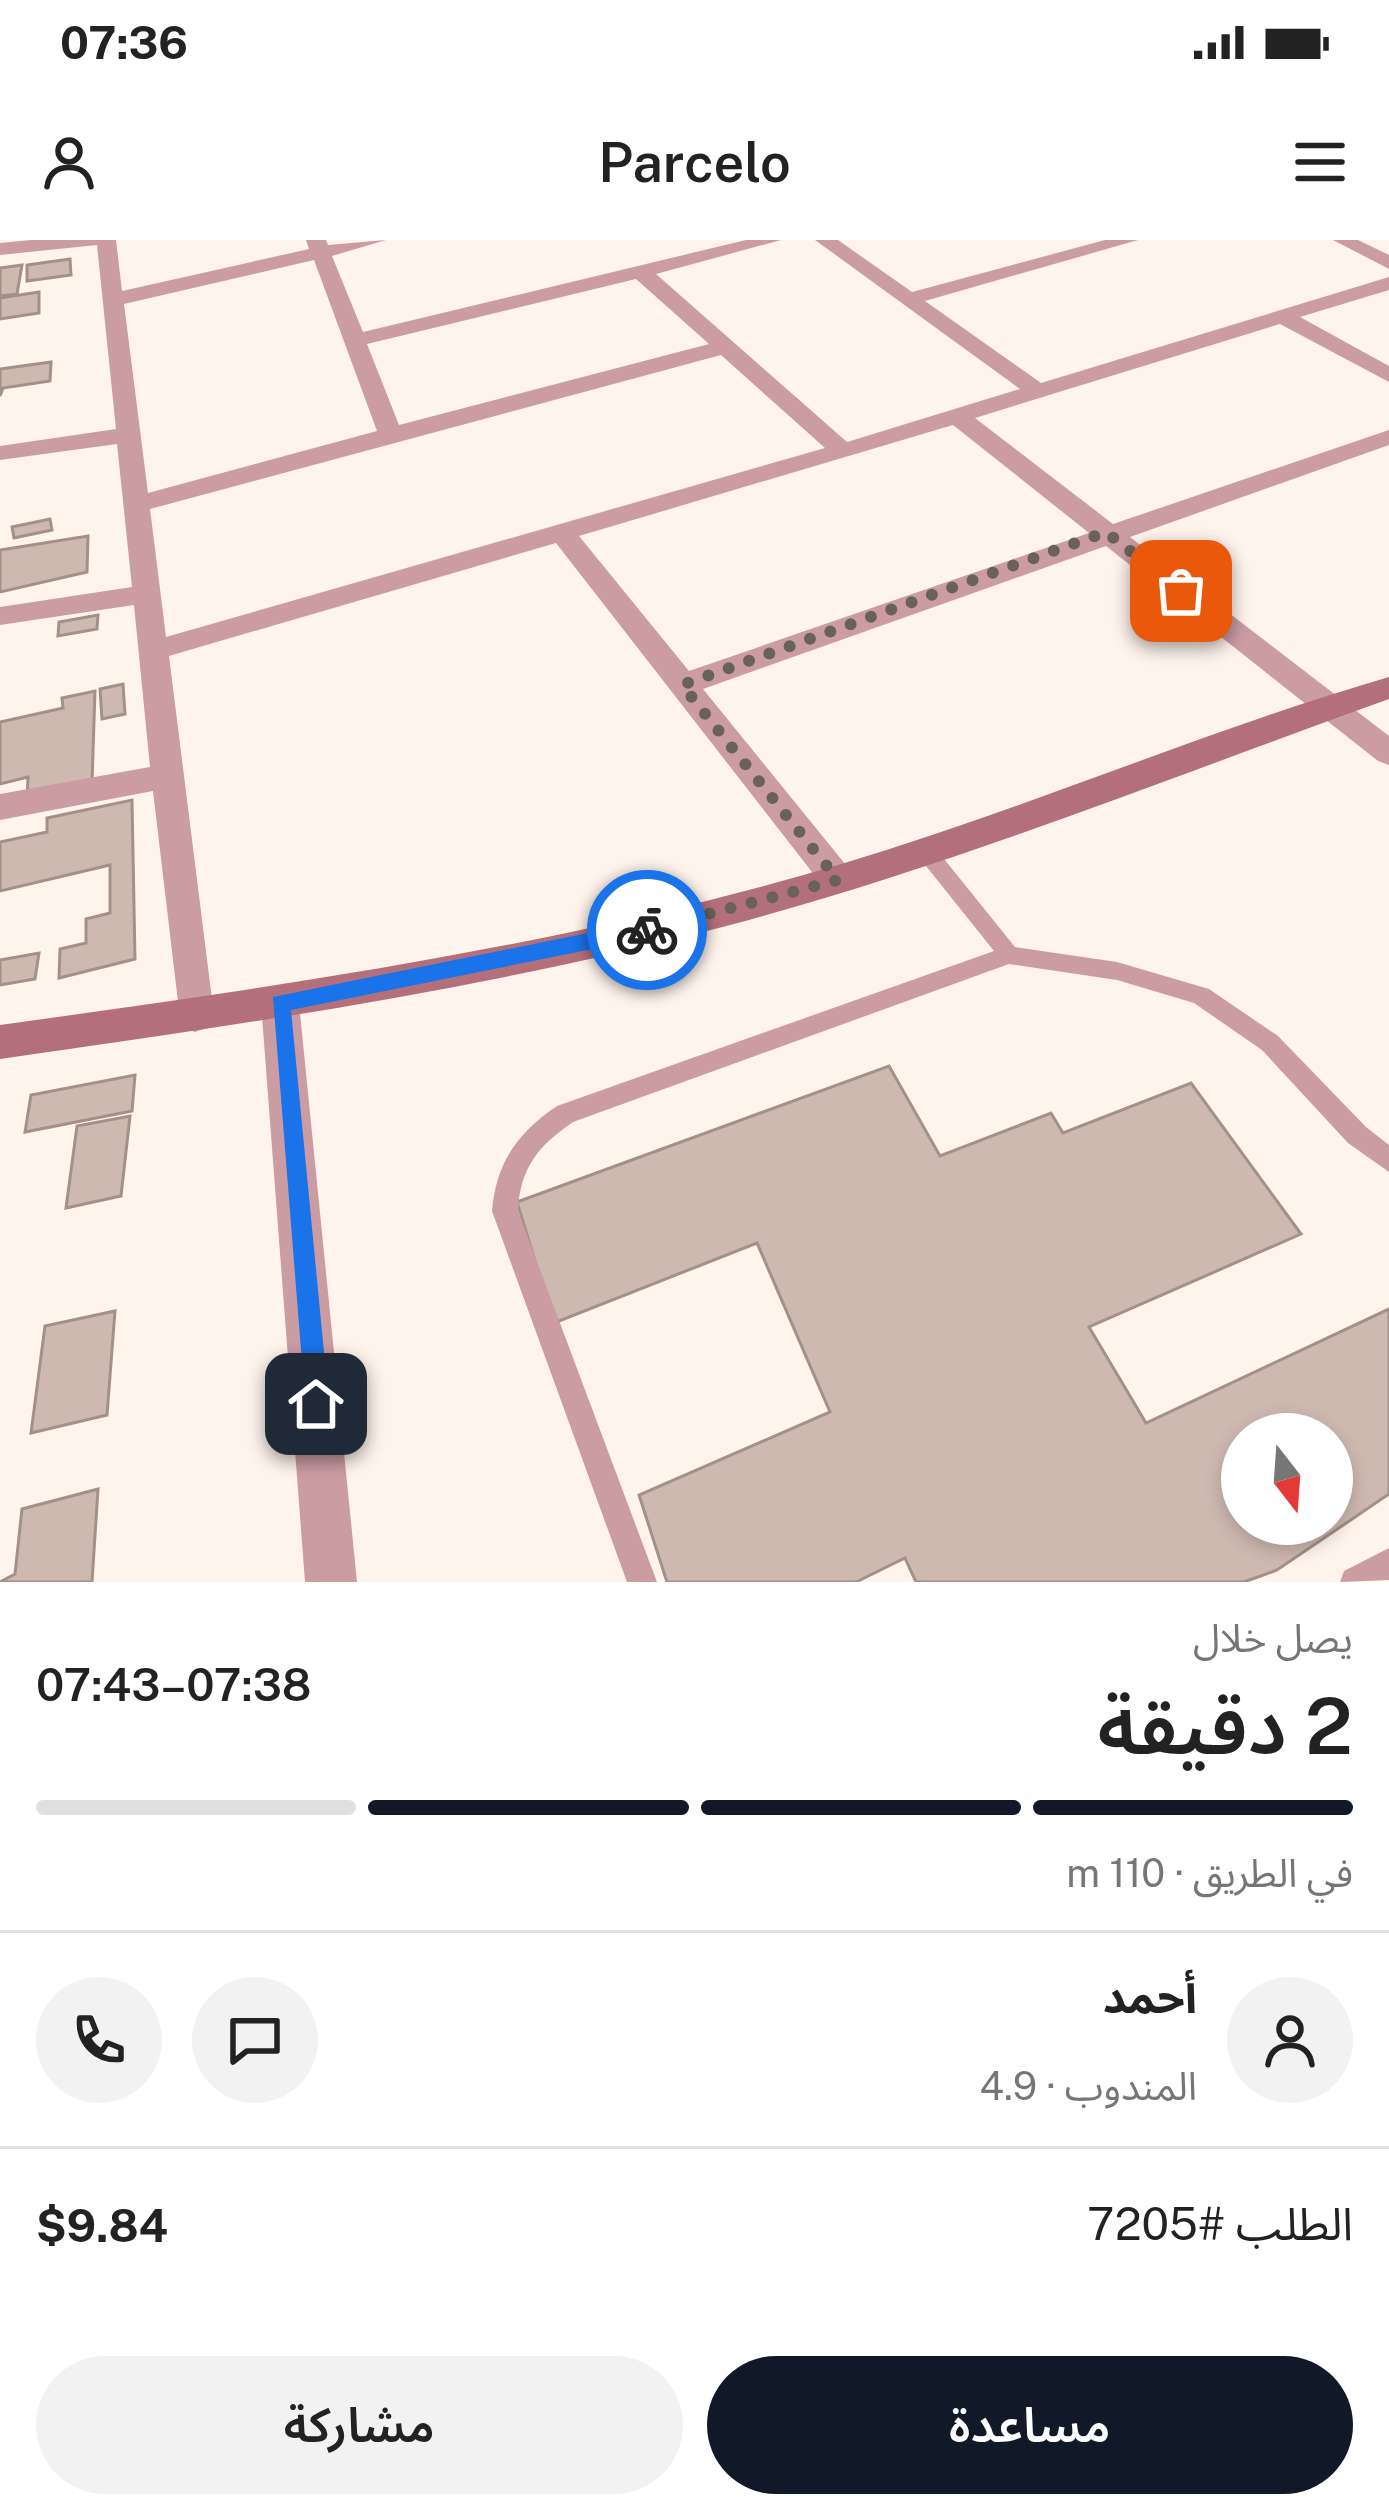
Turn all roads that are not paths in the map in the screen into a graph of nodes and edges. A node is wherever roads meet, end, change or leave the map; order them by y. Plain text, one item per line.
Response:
1 (93, 240) edge
2 (106, 240) edge
3 (376, 240) edge
4 (771, 240) edge
5 (825, 240) edge
6 (1033, 240) edge
7 (1128, 240) edge
8 (1343, 240) edge
9 (318, 246) edge
10 (0, 249) edge
11 (1060, 257) junction
12 (1389, 263) edge
13 (641, 272) junction
14 (1389, 283) edge
15 (112, 300) junction
16 (905, 300) junction
17 (1280, 316) junction
18 (354, 341) junction
19 (725, 347) junction
20 (1389, 375) edge
21 (1036, 390) junction
22 (956, 415) junction
23 (127, 435) junction
24 (391, 435) junction
25 (1389, 437) edge
26 (843, 451) junction
27 (0, 454) edge
28 (134, 505) junction
29 (1106, 532) junction
30 (562, 533) junction
31 (146, 594) junction
32 (0, 616) edge
33 (153, 651) junction
34 (682, 685) junction
35 (1389, 688) edge
36 (1333, 708) junction
37 (1389, 753) edge
38 (168, 776) junction
39 (0, 807) edge
40 (925, 850) junction
41 (838, 880) junction
42 (1009, 955) junction
43 (280, 1003) junction
44 (195, 1015) junction
45 (0, 1042) edge
46 (1389, 1160) edge
47 (1389, 1563) edge
48 (331, 1582) edge
49 (642, 1582) edge
50 (1355, 1582) edge

1 - 10 street
2 - 15 street
3 - 9 street
4 - 13 street
5 - 16 street
6 - 11 street
7 - 11 street
8 - 12 street
9 - 15 street
9 - 18 street
11 - 16 street
13 - 18 street
13 - 19 street
14 - 17 street
15 - 23 street
16 - 21 street
17 - 20 street
17 - 21 street
18 - 24 street
19 - 24 street
19 - 26 street
21 - 22 street
22 - 26 street
22 - 29 street
23 - 27 street
23 - 28 street
24 - 28 street
25 - 29 street
26 - 30 street
28 - 31 street
29 - 34 street
29 - 36 street
30 - 33 street
30 - 34 street
31 - 32 street
31 - 33 street
33 - 38 street
34 - 41 street
35 - 36 street
36 - 37 street
36 - 40 street
38 - 39 street
38 - 44 street
40 - 41 street
40 - 42 lane
41 - 43 street
42 - 46 lane
42 - 49 lane
43 - 44 street
43 - 48 street
44 - 45 street
47 - 50 lane

